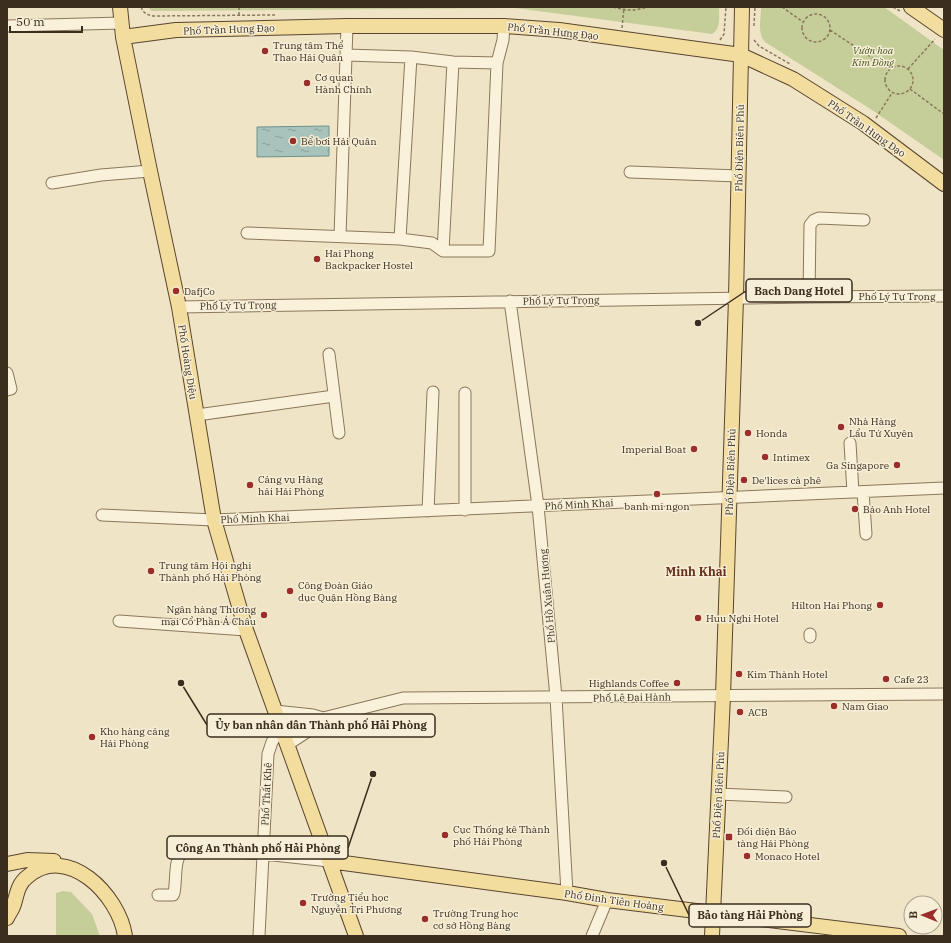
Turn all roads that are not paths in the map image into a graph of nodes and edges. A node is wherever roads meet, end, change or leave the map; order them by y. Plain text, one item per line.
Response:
1 (120, 7) edge
2 (742, 7) edge
3 (911, 7) edge
4 (926, 11) edge
5 (7, 26) edge
6 (347, 26) junction
7 (504, 26) junction
8 (123, 30) junction
9 (941, 33) edge
10 (346, 55) junction
11 (741, 55) junction
12 (411, 57) junction
13 (453, 62) junction
14 (497, 63) junction
15 (150, 171) junction
16 (630, 172) dead end
17 (739, 176) junction
18 (52, 183) dead end
19 (944, 184) edge
20 (864, 220) dead end
21 (247, 233) dead end
22 (340, 236) junction
23 (400, 239) junction
24 (443, 251) junction
25 (944, 296) edge
26 (809, 297) junction
27 (736, 298) junction
28 (510, 301) junction
29 (179, 306) junction
30 (329, 354) dead end
31 (7, 373) edge
32 (7, 390) edge
33 (433, 392) dead end
34 (465, 393) dead end
35 (334, 396) junction
36 (197, 416) junction
37 (339, 433) dead end
38 (850, 442) dead end
39 (944, 488) edge
40 (858, 492) junction
41 (729, 498) junction
42 (538, 506) junction
43 (465, 510) junction
44 (428, 511) junction
45 (102, 515) dead end
46 (214, 520) junction
47 (866, 534) dead end
48 (118, 621) dead end
49 (246, 630) junction
50 (944, 694) edge
51 (723, 696) junction
52 (556, 697) junction
53 (275, 712) junction
54 (323, 718) junction
55 (281, 728) junction
56 (287, 745) junction
57 (718, 794) junction
58 (786, 797) dead end
59 (264, 854) junction
60 (329, 861) junction
61 (7, 864) edge
62 (567, 893) junction
63 (158, 895) dead end
64 (607, 900) junction
65 (713, 913) junction
66 (7, 918) edge
67 (838, 932) edge
68 (126, 936) edge
69 (259, 936) edge
70 (356, 936) edge
71 (592, 936) edge
72 (712, 936) edge
73 (899, 936) edge

1 - 8 main road, Phố Hoàng Diệu
2 - 11 main road, Phố Điện Biên Phủ
3 - 4 main road
4 - 9 main road
5 - 8 street
6 - 7 main road, Phố Trần Hưng Đạo
6 - 8 main road, Phố Trần Hưng Đạo
6 - 10 street
7 - 11 main road, Phố Trần Hưng Đạo
7 - 14 street
8 - 15 main road, Phố Hoàng Diệu
10 - 12 street
10 - 22 street
11 - 17 main road, Phố Điện Biên Phủ
11 - 19 main road, Phố Trần Hưng Đạo
12 - 13 street
12 - 23 street
13 - 14 street
13 - 24 street
14 - 24 street
15 - 18 street
15 - 29 main road, Phố Hoàng Diệu
16 - 17 street
17 - 27 main road, Phố Điện Biên Phủ
20 - 26 street
21 - 22 street
22 - 23 street
23 - 24 street
25 - 26 street, Phố Lý Tự Trọng
26 - 27 street, Phố Lý Tự Trọng
27 - 28 street, Phố Lý Tự Trọng
27 - 41 main road, Phố Điện Biên Phủ
28 - 29 street, Phố Lý Tự Trọng
28 - 42 street, Phố Hồ Xuân Hương
29 - 36 main road, Phố Hoàng Diệu
30 - 35 street
31 - 32 street
33 - 44 street
34 - 43 street
35 - 36 street
35 - 37 street
36 - 46 main road, Phố Hoàng Diệu
38 - 40 street
39 - 40 street, Phố Minh Khai
40 - 41 street, Phố Minh Khai
40 - 47 street
41 - 42 street, Phố Minh Khai
41 - 51 main road, Phố Điện Biên Phủ
42 - 43 street, Phố Minh Khai
42 - 52 street, Phố Hồ Xuân Hương
43 - 44 street, Phố Minh Khai
44 - 46 street, Phố Minh Khai
45 - 46 street, Phố Minh Khai
46 - 49 main road, Phố Hoàng Diệu
48 - 49 street
49 - 53 main road, Phố Hoàng Diệu
50 - 51 street, Phố Lê Đại Hành
51 - 52 street, Phố Lê Đại Hành
51 - 57 main road, Phố Điện Biên Phủ
52 - 54 street, Phố Lê Đại Hành
52 - 62 street, Phố Hồ Xuân Hương
53 - 54 street, Phố Lê Đại Hành
53 - 55 main road, Phố Hoàng Diệu
54 - 56 street, Phố Lê Đại Hành
55 - 56 main road, Phố Hoàng Diệu
55 - 59 street, Phố Thất Khê
56 - 60 main road, Phố Hoàng Diệu
57 - 58 street
57 - 65 main road, Phố Điện Biên Phủ
59 - 60 street
59 - 63 street
59 - 69 street, Phố Thất Khê
60 - 62 main road, Phố Đinh Tiên Hoàng
60 - 70 main road, Phố Hoàng Diệu
61 - 68 main road
62 - 64 main road, Phố Đinh Tiên Hoàng
64 - 65 main road, Phố Đinh Tiên Hoàng
64 - 71 street
65 - 67 main road, Phố Đinh Tiên Hoàng
65 - 72 main road, Phố Điện Biên Phủ
66 - 68 main road
67 - 73 main road, Phố Đinh Tiên Hoàng

